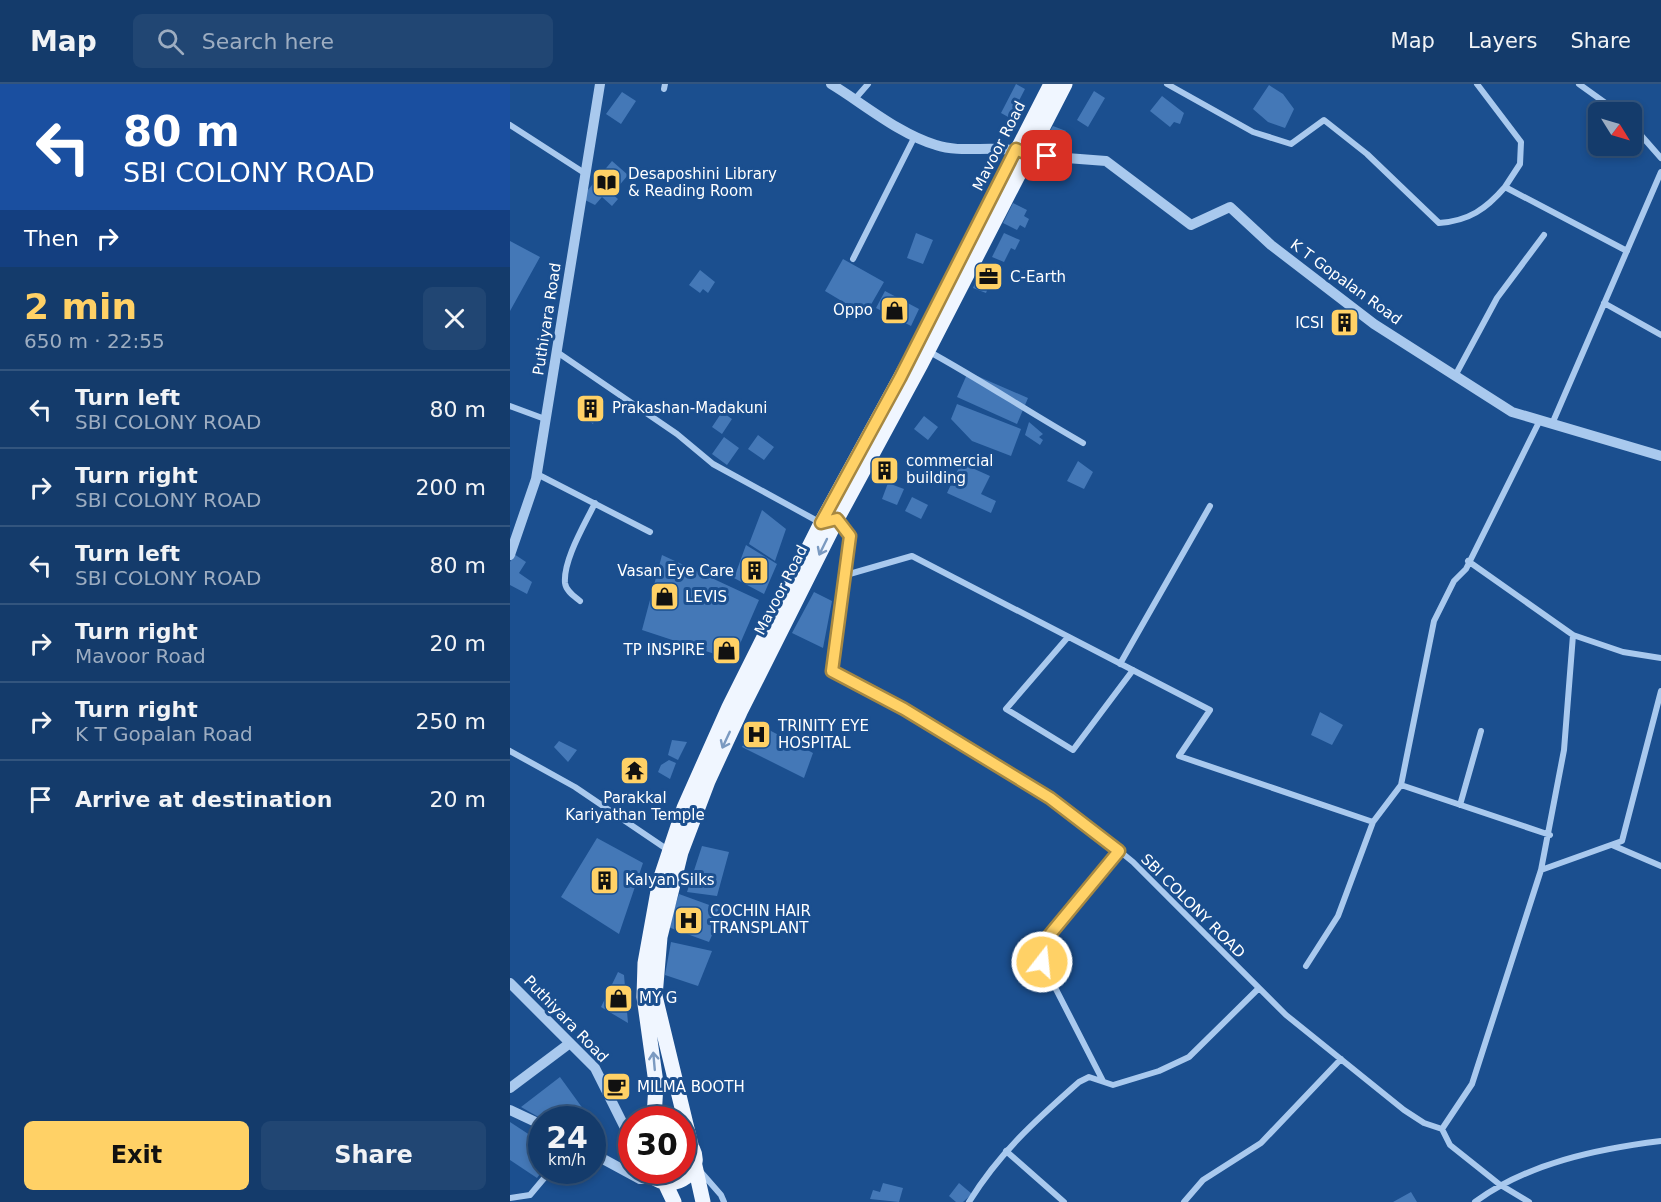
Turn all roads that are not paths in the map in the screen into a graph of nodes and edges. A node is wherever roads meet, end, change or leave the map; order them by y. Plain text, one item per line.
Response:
1 (600, 84) edge
2 (831, 84) edge
3 (868, 84) edge
4 (1051, 84) edge
5 (1065, 84) edge
6 (1167, 84) edge
7 (1477, 84) edge
8 (1579, 84) edge
9 (855, 99) junction
10 (1604, 102) edge
11 (510, 125) edge
12 (916, 135) junction
13 (1642, 136) edge
14 (1023, 145) junction
15 (1661, 158) edge
16 (1661, 172) edge
17 (586, 174) junction
18 (1505, 187) junction
19 (1544, 235) dead end
20 (1627, 251) junction
21 (853, 259) dead end
22 (1604, 303) junction
23 (1661, 335) edge
24 (927, 351) junction
25 (557, 352) junction
26 (1455, 376) junction
27 (510, 406) edge
28 (545, 419) junction
29 (1540, 420) junction
30 (1552, 424) junction
31 (1083, 443) dead end
32 (1661, 456) edge
33 (537, 474) junction
34 (595, 503) junction
35 (1210, 506) dead end
36 (837, 519) junction
37 (821, 523) junction
38 (650, 532) dead end
39 (510, 555) edge
40 (1468, 561) junction
41 (846, 575) junction
42 (580, 601) dead end
43 (1573, 635) junction
44 (1068, 637) junction
45 (1661, 658) edge
46 (1120, 664) junction
47 (1133, 670) junction
48 (1661, 691) edge
49 (1481, 731) dead end
50 (510, 751) edge
51 (1401, 784) junction
52 (1460, 805) junction
53 (1373, 822) junction
54 (1550, 835) junction
55 (1612, 845) junction
56 (668, 850) junction
57 (1119, 851) junction
58 (1661, 866) edge
59 (1541, 870) junction
60 (1306, 966) dead end
61 (510, 982) edge
62 (1258, 989) junction
63 (570, 1043) junction
64 (1341, 1059) junction
65 (1103, 1082) junction
66 (510, 1088) edge
67 (654, 1106) edge
68 (679, 1106) edge
69 (510, 1110) edge
70 (618, 1114) edge
71 (528, 1118) edge
72 (1442, 1129) junction
73 (1661, 1141) edge
74 (1006, 1151) junction
75 (696, 1167) edge
76 (696, 1170) edge
77 (539, 1184) edge
78 (660, 1184) edge
79 (1499, 1184) junction
80 (510, 1198) edge
81 (674, 1202) edge
82 (703, 1202) edge
83 (724, 1202) edge
84 (969, 1202) edge
85 (1064, 1202) edge
86 (1185, 1202) edge
87 (1475, 1202) edge
88 (1529, 1202) edge

1 - 17 street, Puthiyara Road
2 - 9 street
3 - 9 street
4 - 14 main road, Mavoor Road
5 - 14 main road, Mavoor Road
6 - 18 street
7 - 18 street
8 - 10 street
9 - 12 street
11 - 17 street
12 - 14 street
12 - 21 street
13 - 15 street
14 - 24 main road, Mavoor Road
14 - 26 street, K T Gopalan Road
14 - 37 main road, Mavoor Road
16 - 20 street
17 - 25 street, Puthiyara Road
18 - 20 street
19 - 26 street
20 - 22 street
22 - 23 street
22 - 30 street
24 - 31 street
24 - 36 main road, Mavoor Road
25 - 28 street, Puthiyara Road
25 - 37 street
26 - 29 street, K T Gopalan Road
27 - 28 street
28 - 33 street, Puthiyara Road
29 - 30 street, K T Gopalan Road
29 - 40 street
30 - 32 street, K T Gopalan Road
33 - 34 street
33 - 39 street, Puthiyara Road
34 - 38 street
34 - 42 street
35 - 46 street
36 - 37 street
36 - 41 street, SBI COLONY ROAD
36 -> 68 main road, Mavoor Road
37 - 56 main road, Mavoor Road
40 - 43 street
40 - 51 street
41 - 44 street
41 - 57 street, SBI COLONY ROAD
43 - 45 street
43 - 54 street
44 - 46 street
44 - 47 street
46 - 47 street
47 - 53 street
48 - 55 street
49 - 52 street
50 - 56 street
51 - 52 street
51 - 53 street
52 - 54 street
53 - 60 street
54 - 59 street
55 - 58 street
55 - 59 street
67 -> 56 main road, Mavoor Road
57 - 62 street, SBI COLONY ROAD
57 - 65 street
59 - 72 street
61 - 63 street, Puthiyara Road
62 - 64 street, SBI COLONY ROAD
62 - 65 street
63 - 66 street
63 - 70 street, Puthiyara Road
64 - 72 street, SBI COLONY ROAD
64 - 86 street
65 - 74 street
69 - 71 street
72 - 79 street
73 - 79 street
74 - 84 street
74 - 85 street
75 - 83 street
76 - 82 main road, Mavoor Road
77 - 80 street
78 - 81 main road
79 - 87 street
79 - 88 street

